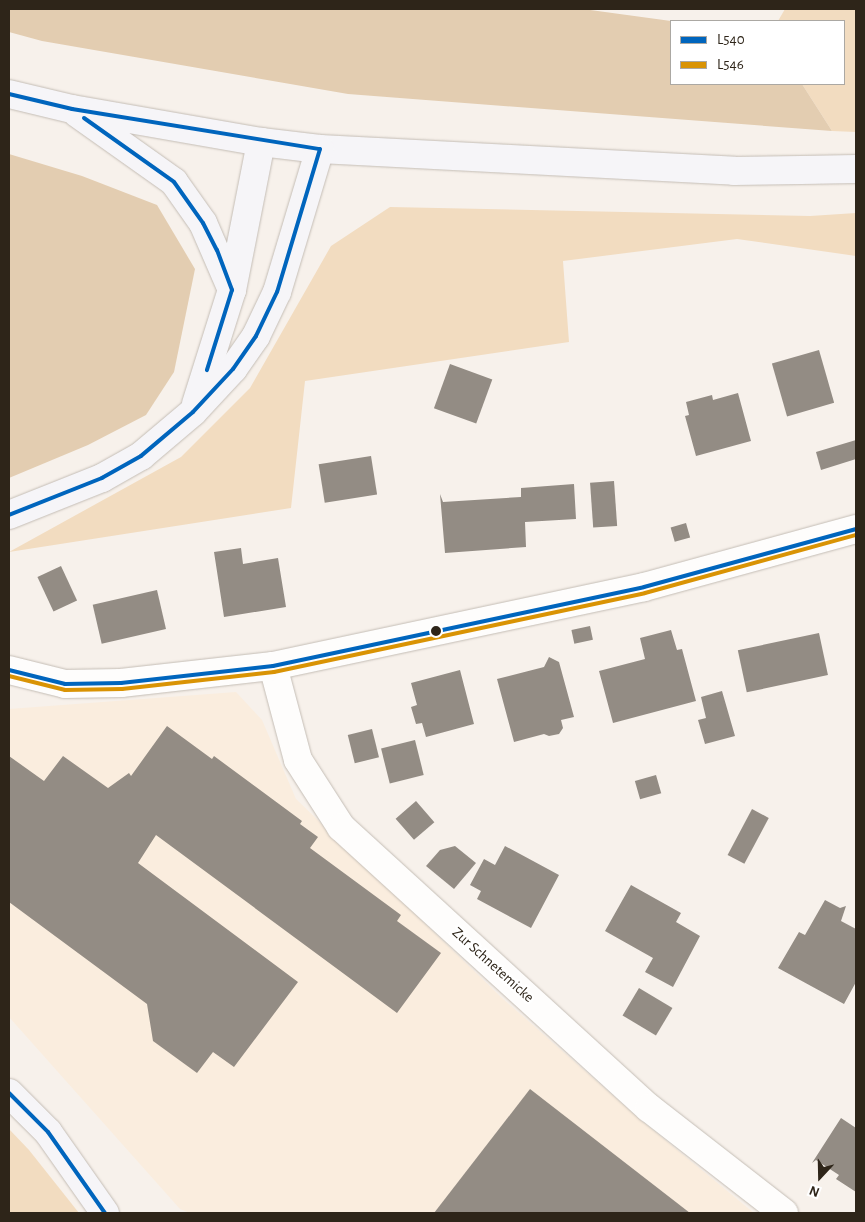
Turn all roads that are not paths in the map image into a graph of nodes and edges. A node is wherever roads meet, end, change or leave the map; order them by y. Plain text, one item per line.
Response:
1 (9, 94) edge
2 (72, 109) junction
3 (261, 142) junction
4 (320, 149) junction
5 (856, 169) edge
6 (232, 290) junction
7 (193, 412) junction
8 (9, 516) edge
9 (856, 529) edge
10 (273, 666) junction
11 (9, 670) edge
12 (9, 1093) edge
13 (105, 1213) edge
14 (784, 1213) edge

1 - 2 main road
2 - 3 main road
2 - 6 main road
3 - 4 main road
3 - 6 main road
4 - 5 main road
4 - 7 main road
6 - 7 main road
7 - 8 main road
9 - 10 street
10 - 11 street
10 - 14 street, Zur Schnetemicke
12 - 13 main road

